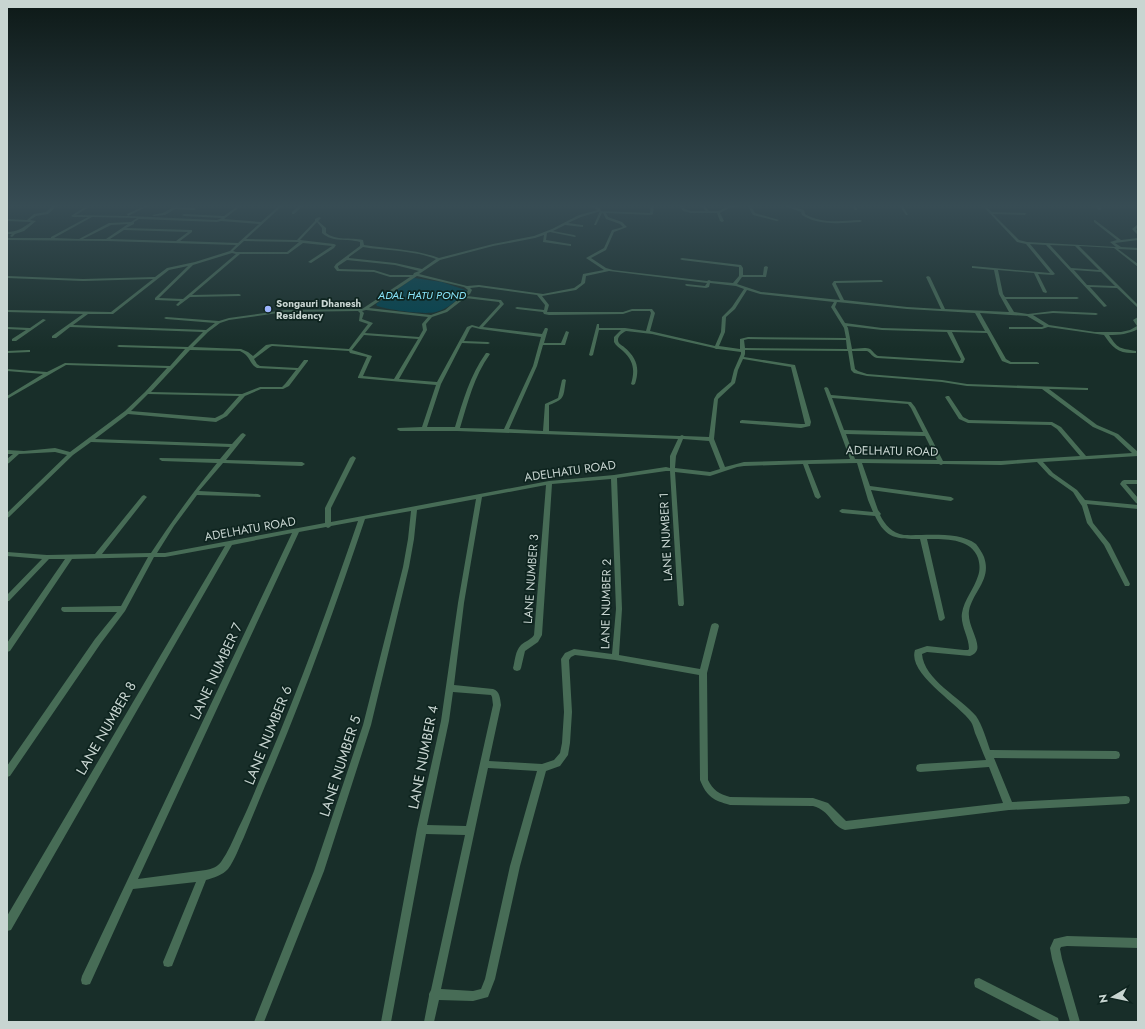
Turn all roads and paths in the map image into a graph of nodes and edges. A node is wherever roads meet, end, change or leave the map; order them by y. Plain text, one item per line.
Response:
1 (228, 253) edge
2 (238, 253) edge
3 (323, 253) edge
4 (353, 253) edge
5 (423, 253) edge
6 (462, 253) edge
7 (597, 253) edge
8 (1036, 253) edge
9 (1056, 253) edge
10 (1084, 253) edge
11 (1121, 253) edge
12 (347, 258) junction
13 (439, 259) junction
14 (682, 259) dead end
15 (310, 262) dead end
16 (192, 264) junction
17 (1138, 266) edge
18 (766, 267) dead end
19 (973, 267) dead end
20 (996, 269) junction
21 (1071, 269) junction
22 (422, 270) junction
23 (609, 270) junction
24 (1101, 271) junction
25 (1036, 273) junction
26 (414, 275) junction
27 (741, 276) junction
28 (7, 277) edge
29 (928, 277) dead end
30 (155, 278) junction
31 (881, 281) dead end
32 (710, 282) junction
33 (687, 285) dead end
34 (734, 285) junction
35 (1086, 286) junction
36 (467, 287) junction
37 (1118, 287) junction
38 (746, 288) junction
39 (1045, 292) dead end
40 (539, 294) junction
41 (239, 295) dead end
42 (189, 296) junction
43 (465, 297) junction
44 (1003, 298) junction
45 (1077, 298) dead end
46 (183, 300) junction
47 (836, 301) junction
48 (842, 301) junction
49 (178, 305) dead end
50 (1105, 306) dead end
51 (1138, 307) edge
52 (517, 308) dead end
53 (366, 309) junction
54 (944, 310) junction
55 (7, 311) edge
56 (360, 311) junction
57 (546, 311) junction
58 (977, 312) junction
59 (86, 313) junction
60 (1012, 313) junction
61 (1030, 314) junction
62 (1096, 314) dead end
63 (431, 316) junction
64 (166, 318) dead end
65 (1138, 318) edge
66 (44, 320) dead end
67 (219, 322) junction
68 (844, 324) junction
69 (69, 326) junction
70 (1048, 326) junction
71 (1138, 326) edge
72 (7, 328) edge
73 (480, 328) junction
74 (1010, 328) dead end
75 (31, 329) junction
76 (546, 329) dead end
77 (625, 329) junction
78 (949, 330) junction
79 (207, 331) junction
80 (567, 332) dead end
81 (648, 332) junction
82 (989, 332) junction
83 (1129, 332) junction
84 (1105, 333) junction
85 (1138, 333) edge
86 (362, 334) junction
87 (544, 336) junction
88 (54, 337) dead end
89 (420, 338) junction
90 (848, 339) junction
91 (14, 340) dead end
92 (461, 342) junction
93 (488, 344) dead end
94 (542, 344) junction
95 (119, 346) dead end
96 (716, 348) junction
97 (188, 349) junction
98 (350, 350) junction
99 (743, 350) junction
100 (849, 350) junction
101 (28, 351) dead end
102 (7, 352) edge
103 (1134, 352) dead end
104 (488, 354) dead end
105 (590, 354) dead end
106 (252, 358) junction
107 (742, 358) junction
108 (306, 361) dead end
109 (1037, 363) dead end
110 (170, 367) junction
111 (300, 369) junction
112 (7, 370) edge
113 (48, 373) junction
114 (396, 380) junction
115 (564, 380) dead end
116 (439, 384) junction
117 (634, 384) dead end
118 (826, 388) dead end
119 (1044, 388) junction
120 (1086, 389) dead end
121 (147, 393) junction
122 (243, 395) junction
123 (829, 396) junction
124 (947, 397) dead end
125 (7, 398) edge
126 (127, 412) junction
127 (742, 422) dead end
128 (424, 428) junction
129 (400, 429) dead end
130 (457, 429) junction
131 (506, 431) junction
132 (546, 432) junction
133 (842, 432) junction
134 (925, 434) junction
135 (243, 435) dead end
136 (682, 437) junction
137 (91, 440) junction
138 (711, 440) junction
139 (234, 446) junction
140 (7, 452) edge
141 (16, 454) junction
142 (71, 454) junction
143 (1137, 454) edge
144 (1084, 457) junction
145 (353, 458) dead end
146 (162, 460) dead end
147 (856, 461) junction
148 (1039, 461) junction
149 (7, 462) edge
150 (221, 462) junction
151 (805, 463) junction
152 (941, 463) junction
153 (302, 464) dead end
154 (673, 468) junction
155 (723, 469) junction
156 (614, 477) junction
157 (1138, 482) edge
158 (549, 483) junction
159 (868, 488) junction
160 (195, 493) junction
161 (258, 496) dead end
162 (479, 496) junction
163 (818, 496) dead end
164 (144, 497) dead end
165 (951, 499) dead end
166 (1083, 502) junction
167 (1138, 502) edge
168 (1138, 507) edge
169 (414, 509) junction
170 (842, 511) dead end
171 (878, 514) junction
172 (7, 516) edge
173 (362, 519) junction
174 (328, 526) junction
175 (296, 532) junction
176 (923, 537) junction
177 (229, 544) junction
178 (7, 554) edge
179 (97, 556) junction
180 (152, 556) junction
181 (47, 557) junction
182 (70, 557) junction
183 (1127, 584) dead end
184 (7, 599) edge
185 (681, 604) dead end
186 (64, 609) dead end
187 (123, 609) junction
188 (941, 618) dead end
189 (715, 626) dead end
190 (7, 649) edge
191 (615, 657) junction
192 (517, 668) dead end
193 (703, 673) junction
194 (449, 688) junction
195 (988, 754) junction
196 (1116, 755) dead end
197 (992, 763) junction
198 (484, 764) junction
199 (542, 768) junction
200 (920, 768) dead end
201 (7, 773) edge
202 (1126, 800) dead end
203 (1009, 806) junction
204 (422, 829) junction
205 (469, 830) junction
206 (203, 876) junction
207 (130, 885) junction
208 (7, 926) edge
209 (1138, 943) edge
210 (168, 962) dead end
211 (86, 980) dead end
212 (979, 983) dead end
213 (434, 994) junction
214 (259, 1022) edge
215 (386, 1022) edge
216 (429, 1022) edge
217 (1054, 1022) edge
218 (1075, 1022) edge

1 - 16 street
2 - 42 street
3 - 15 street
4 - 12 street
5 - 13 street
6 - 13 street
7 - 23 street
8 - 25 street
9 - 21 street
10 - 24 street
11 - 17 street
12 - 22 street
12 - 26 street
13 - 22 street
14 - 27 street
16 - 30 street
16 - 46 street
18 - 27 street
19 - 20 street
20 - 25 street
20 - 44 street
21 - 24 street
21 - 35 street
22 - 26 street
23 - 32 street
23 - 40 street
24 - 37 street
25 - 39 street
26 - 36 street
26 - 53 street
27 - 34 street
28 - 30 street
29 - 54 street
30 - 59 street
31 - 48 street
32 - 33 street
32 - 34 street
34 - 38 street
35 - 37 street
35 - 50 street
36 - 40 street
36 - 43 street
37 - 51 street
38 - 47 street
38 - 96 street
40 - 57 street
41 - 42 street
42 - 46 street
43 - 63 street
43 - 73 street
44 - 45 street
44 - 60 street
46 - 49 street
47 - 48 street
47 - 68 street
48 - 54 street
52 - 57 street
53 - 56 street
53 - 63 street
54 - 58 street
55 - 59 street
56 - 67 street
56 - 86 street
57 - 81 street
58 - 60 street
58 - 82 street
59 - 69 street
60 - 61 street
61 - 62 street
61 - 70 street
63 - 89 street
64 - 67 street
65 - 71 street
66 - 75 street
67 - 79 street
68 - 78 street
68 - 90 street
69 - 79 street
69 - 88 street
70 - 74 street
70 - 84 street
71 - 83 street
72 - 75 street
73 - 87 street
73 - 92 street
75 - 91 street
76 - 87 street
77 - 81 street
77 - 105 street
77 - 117 street
78 - 82 street
78 - 100 street
79 - 97 street
80 - 94 street
81 - 96 street
82 - 109 street
83 - 84 street
83 - 85 street
84 - 103 street
86 - 89 street
86 - 98 street
87 - 94 street
89 - 114 street
90 - 99 street
90 - 100 street
92 - 93 street
92 - 116 street
94 - 131 street
95 - 97 street
96 - 99 street
97 - 106 street
97 - 110 street
98 - 106 street
98 - 114 street
99 - 100 street
99 - 107 street
100 - 119 street
101 - 102 street
104 - 130 street
106 - 111 street
107 - 127 street
107 - 138 street
108 - 111 street
110 - 113 street
110 - 121 street
111 - 122 street
112 - 113 street
113 - 125 street
114 - 116 street
115 - 132 street
116 - 128 street
118 - 123 street
119 - 120 street
119 - 143 street
121 - 122 street
121 - 126 street
122 - 126 street
123 - 133 street
123 - 134 street
124 - 144 street
126 - 137 street
128 - 129 street
128 - 130 street
130 - 131 street
131 - 132 street
132 - 136 street
133 - 134 street
133 - 147 street
134 - 152 street
135 - 139 street
136 - 138 street
136 - 154 street, LANE NUMBER 1
137 - 139 street
137 - 142 street
138 - 155 street
139 - 150 street
140 - 141 street
141 - 142 street
141 - 149 street
142 - 172 street
143 - 144 street, ADELHATU ROAD
144 - 148 street, ADELHATU ROAD
145 - 174 street
146 - 150 street
147 - 151 street, ADELHATU ROAD
147 - 152 street, ADELHATU ROAD
147 - 159 street
148 - 152 street, ADELHATU ROAD
148 - 166 street
150 - 153 street
150 - 160 street
151 - 155 street, ADELHATU ROAD
151 - 163 street
154 - 155 street, ADELHATU ROAD
154 - 156 street, ADELHATU ROAD
154 - 185 street, LANE NUMBER 1
156 - 158 street, ADELHATU ROAD
156 - 191 street, LANE NUMBER 2
157 - 167 street
158 - 162 street, ADELHATU ROAD
158 - 192 street, LANE NUMBER 3
159 - 165 street
159 - 171 street
160 - 161 street
160 - 180 street
162 - 169 street, ADELHATU ROAD
162 - 194 street, LANE NUMBER 4
164 - 179 street
166 - 168 street
166 - 183 street
169 - 173 street, ADELHATU ROAD
169 - 214 street, LANE NUMBER 5
170 - 171 street
171 - 176 street
173 - 174 street, ADELHATU ROAD
173 - 206 street, LANE NUMBER 6
174 - 175 street, ADELHATU ROAD
175 - 177 street, ADELHATU ROAD
175 - 207 street, LANE NUMBER 7
176 - 188 street
176 - 195 street
177 - 180 street, ADELHATU ROAD
177 - 208 street, LANE NUMBER 8
178 - 181 street, ADELHATU ROAD
179 - 180 street, ADELHATU ROAD
179 - 182 street, ADELHATU ROAD
180 - 187 street
181 - 182 street, ADELHATU ROAD
181 - 184 street
182 - 190 street
186 - 187 street
187 - 201 street
189 - 193 street
191 - 193 street, LANE NUMBER 2
191 - 199 street
193 - 203 street
194 - 198 street
194 - 204 street, LANE NUMBER 4
195 - 196 street
195 - 197 street
197 - 200 street
197 - 203 street
198 - 199 street
198 - 205 street
199 - 213 street
202 - 203 street
204 - 205 street
204 - 215 street, LANE NUMBER 4
205 - 213 street
206 - 207 street, LANE NUMBER 6
206 - 210 street
207 - 211 street, LANE NUMBER 7
209 - 218 street
212 - 217 street
213 - 216 street

